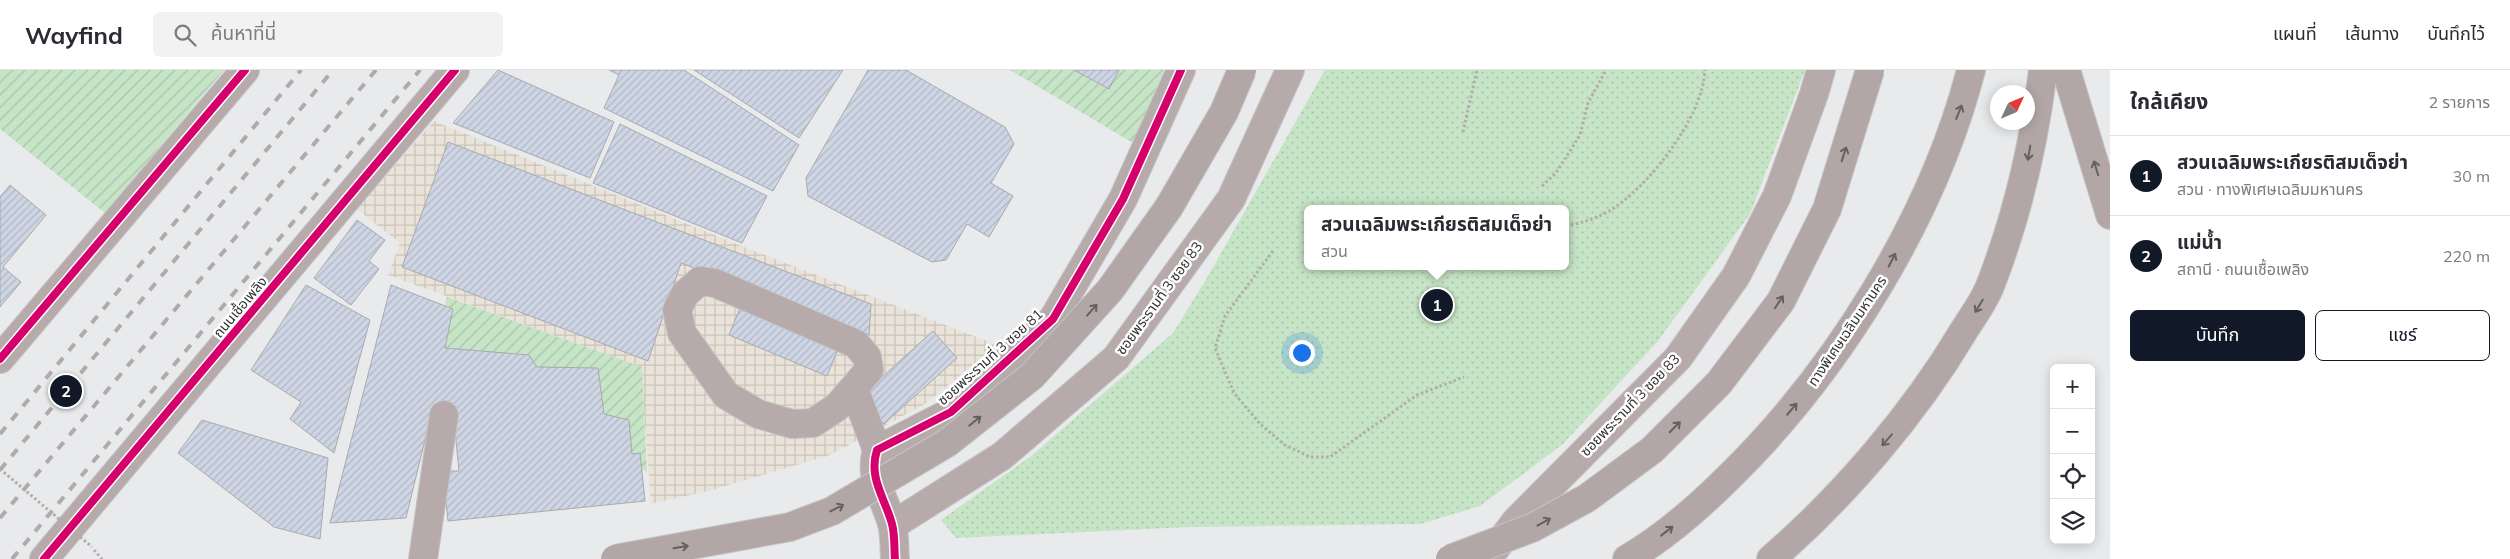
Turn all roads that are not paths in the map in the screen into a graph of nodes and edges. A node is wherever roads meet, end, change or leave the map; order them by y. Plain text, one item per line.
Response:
1 (245, 70) edge
2 (455, 70) edge
3 (1181, 70) edge
4 (1242, 70) edge
5 (1290, 70) edge
6 (1820, 70) edge
7 (1870, 70) edge
8 (1971, 70) edge
9 (2043, 70) edge
10 (2066, 70) edge
11 (2110, 215) edge
12 (0, 359) edge
13 (854, 389) junction
14 (444, 415) dead end
15 (877, 450) junction
16 (893, 525) junction
17 (44, 559) edge
18 (423, 559) edge
19 (615, 559) edge
20 (895, 559) edge
21 (1450, 559) edge
22 (1488, 559) edge
23 (1627, 559) edge
24 (1771, 559) edge

1 - 12 street
2 - 17 street, ถนนเชื้อเพลิง
3 - 15 street, ซอยพระรามที่ 3 ซอย 81
19 -> 4 highway, bridge
5 - 16 street, ซอยพระรามที่ 3 ซอย 83
6 - 22 street, ซอยพระรามที่ 3 ซอย 83
21 -> 7 highway, bridge
23 -> 8 highway, ทางพิเศษเฉลิมมหานคร
9 -> 24 highway
11 -> 10 highway
13 - 13 street
13 - 15 street
14 - 18 street
15 - 16 street
16 - 20 street

